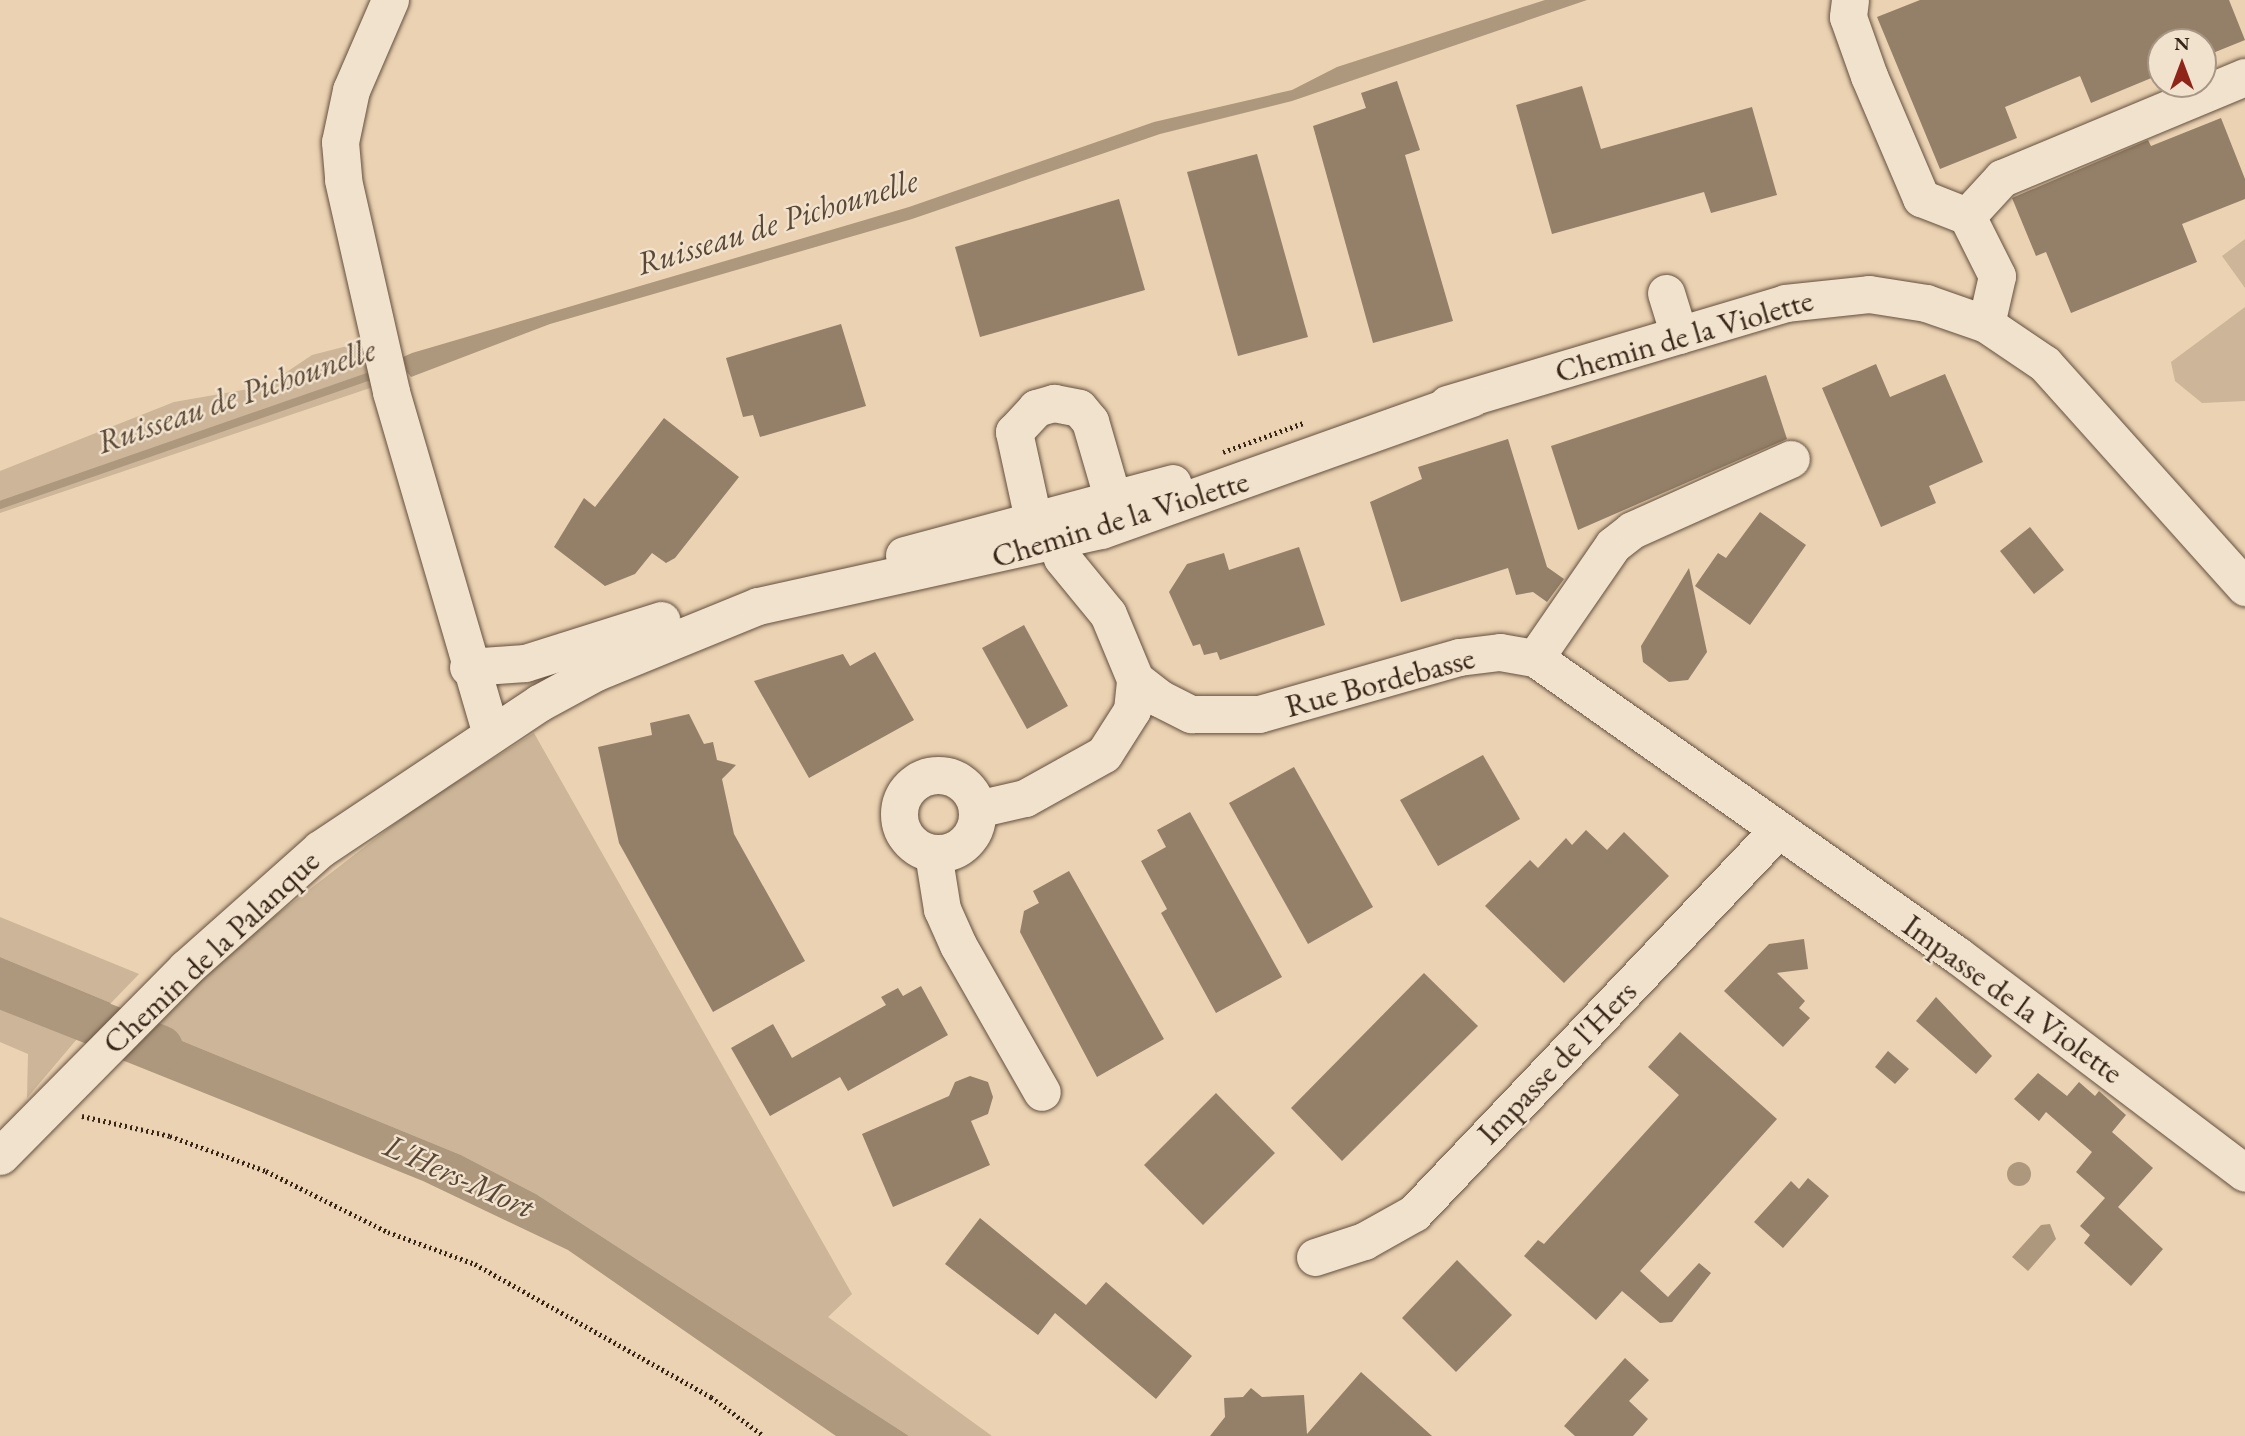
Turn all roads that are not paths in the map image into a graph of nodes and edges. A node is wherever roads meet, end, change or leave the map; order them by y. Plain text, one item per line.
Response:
1 (390, 0) edge
2 (1850, 0) edge
3 (2245, 77) edge
4 (1967, 216) junction
5 (1666, 293) dead end
6 (1986, 324) junction
7 (1679, 335) junction
8 (1791, 459) dead end
9 (1101, 516) junction
10 (1043, 536) junction
11 (2245, 587) edge
12 (772, 596) junction
13 (1108, 614) junction
14 (1535, 658) junction
15 (468, 667) junction
16 (1135, 679) junction
17 (539, 702) joint
18 (491, 734) junction
19 (977, 809) junction
20 (1775, 833) junction
21 (933, 853) junction
22 (1042, 1092) dead end
23 (2, 1155) edge
24 (2245, 1173) edge
25 (1315, 1257) dead end

1 - 15 street
2 - 4 street
3 - 4 street
4 - 6 street
5 - 7 street
6 - 7 street, Chemin de la Violette
6 - 11 street, Chemin de la Violette
7 - 9 street, Chemin de la Violette
8 - 14 street
9 - 10 street
9 - 10 street
9 - 13 street
10 - 12 street, Chemin de la Violette
10 - 13 street
12 - 15 street, Chemin de la Violette
12 - 17 street, Chemin de la Violette
13 - 16 street
14 - 16 street, Rue Bordebasse
14 - 20 street, Rue Bordebasse
15 - 18 street
16 - 19 street
17 - 18 street, Chemin de la Palanque
18 - 23 street, Chemin de la Palanque
19 - 21 street
19 - 21 street
20 - 24 street, Impasse de la Violette
20 - 25 street, Impasse de l'Hers
21 - 22 street

